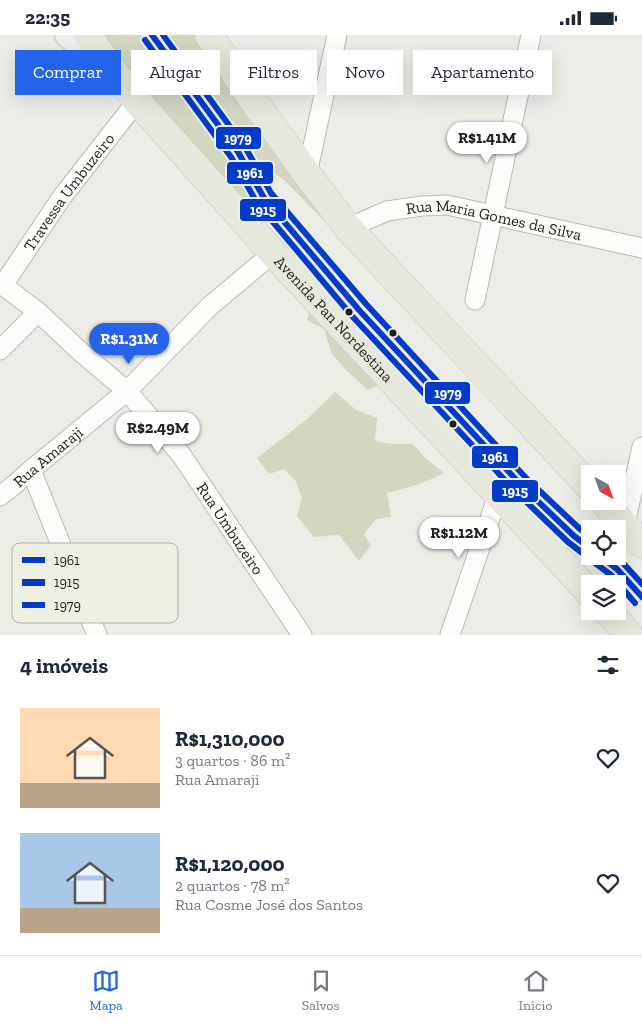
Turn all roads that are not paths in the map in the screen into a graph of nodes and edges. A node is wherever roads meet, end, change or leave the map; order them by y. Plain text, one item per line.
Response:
1 (67, 35) edge
2 (88, 35) edge
3 (209, 35) edge
4 (337, 35) edge
5 (531, 35) edge
6 (86, 50) edge
7 (98, 50) edge
8 (121, 81) edge
9 (137, 101) junction
10 (307, 174) junction
11 (493, 216) junction
12 (348, 228) junction
13 (642, 248) edge
14 (273, 253) junction
15 (2, 284) edge
16 (475, 300) dead end
17 (38, 312) junction
18 (0, 350) edge
19 (128, 391) junction
20 (642, 447) edge
21 (31, 470) junction
22 (581, 477) edge
23 (498, 495) junction
24 (0, 496) edge
25 (637, 496) edge
26 (612, 510) edge
27 (633, 534) edge
28 (60, 543) edge
29 (581, 583) edge
30 (615, 620) edge
31 (92, 623) edge
32 (97, 635) edge
33 (302, 635) edge
34 (450, 635) edge
35 (629, 635) edge

1 - 6 main road
2 - 7 highway, Avenida Pan Nordestina
3 - 10 highway
4 - 10 street
5 - 11 street
8 - 9 highway, Avenida Pan Nordestina
9 - 14 highway, Avenida Pan Nordestina
9 - 15 street, Travessa Umbuzeiro
10 - 12 highway
11 - 12 street, Rua Maria Gomes da Silva
11 - 13 street, Rua Maria Gomes da Silva
11 - 16 street
12 - 22 highway
14 - 19 street, Rua Amaraji
14 - 23 highway, Avenida Pan Nordestina
15 - 17 street, Rua Umbuzeiro
17 - 18 street
17 - 19 street, Rua Umbuzeiro
19 - 21 street, Rua Amaraji
19 - 33 street, Rua Umbuzeiro
20 - 25 street
21 - 24 street, Rua Amaraji
21 - 28 street
23 - 29 highway, Avenida Pan Nordestina
23 - 34 street
25 - 27 street
26 - 27 highway
30 - 35 highway
31 - 32 street

